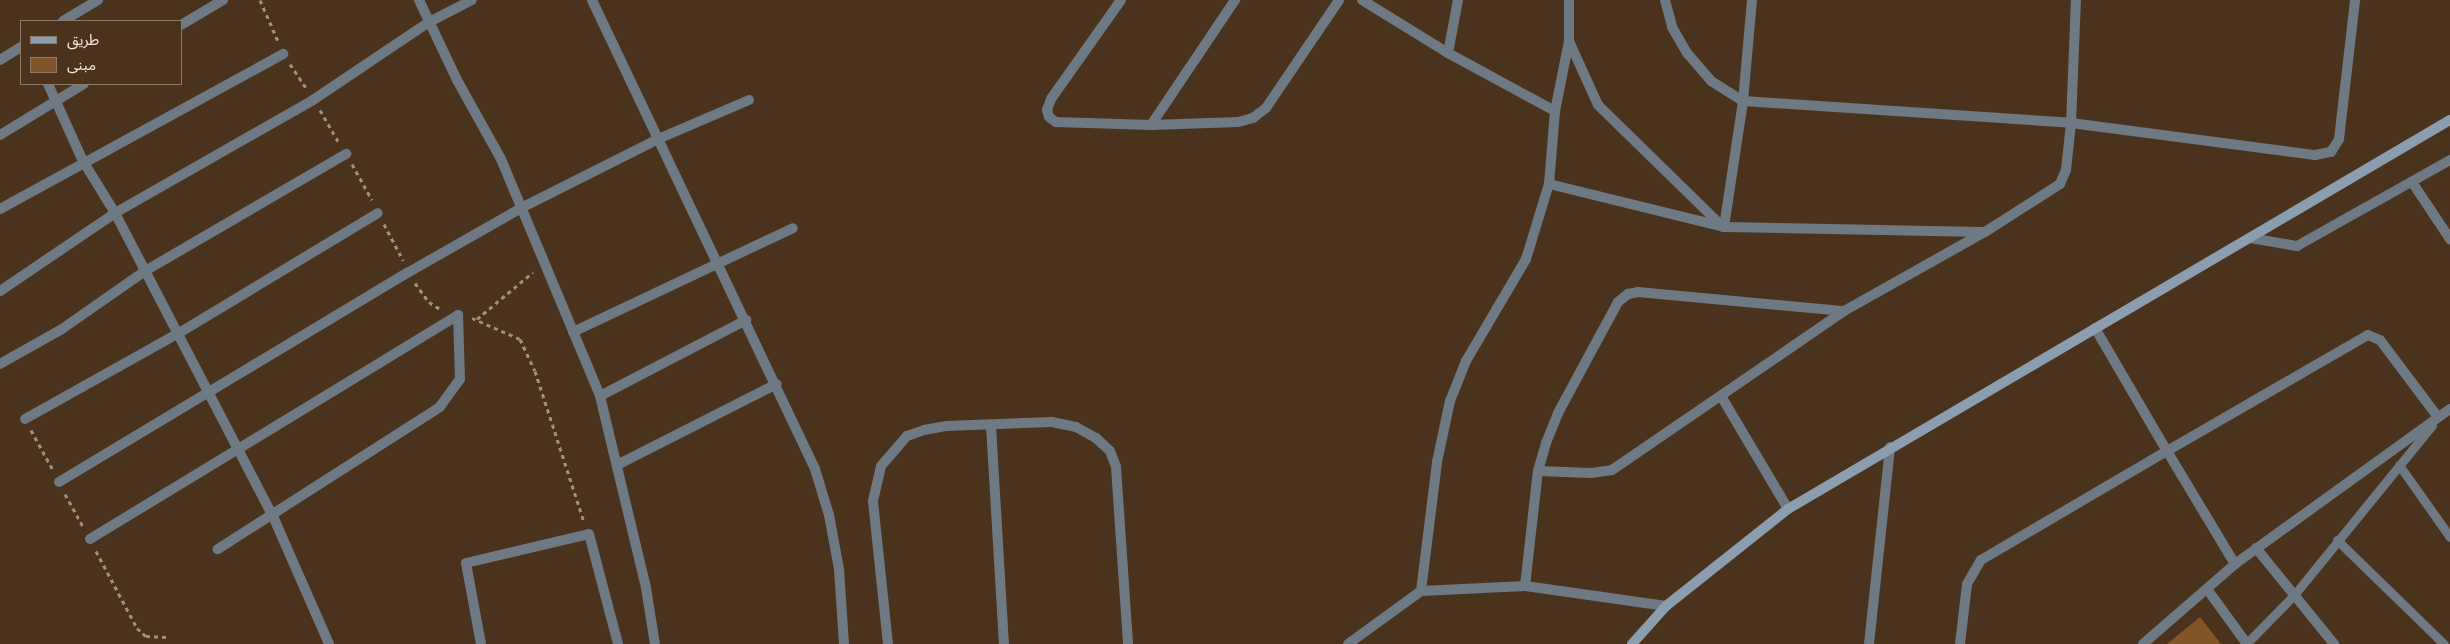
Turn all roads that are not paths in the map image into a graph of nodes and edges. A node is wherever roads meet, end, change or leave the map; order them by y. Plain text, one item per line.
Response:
1 (98, 0) edge
2 (223, 0) edge
3 (419, 0) edge
4 (472, 0) edge
5 (592, 0) edge
6 (1121, 0) edge
7 (1235, 0) edge
8 (1339, 0) edge
9 (1362, 0) edge
10 (1458, 0) edge
11 (1569, 0) edge
12 (1665, 0) edge
13 (1752, 0) edge
14 (2076, 0) edge
15 (2355, 0) edge
16 (65, 20) edge
17 (429, 22) junction
18 (182, 24) edge
19 (1568, 41) junction
20 (20, 48) edge
21 (1448, 53) junction
22 (283, 54) dead end
23 (0, 60) edge
24 (49, 85) edge
25 (82, 85) edge
26 (57, 100) junction
27 (749, 100) dead end
28 (1743, 101) junction
29 (1555, 111) junction
30 (2450, 120) edge
31 (2071, 123) junction
32 (1151, 125) junction
33 (0, 135) edge
34 (658, 139) junction
35 (346, 154) dead end
36 (2450, 160) edge
37 (83, 161) junction
38 (2412, 182) junction
39 (1549, 184) junction
40 (521, 208) junction
41 (0, 209) edge
42 (378, 213) dead end
43 (116, 214) junction
44 (1724, 227) junction
45 (794, 228) dead end
46 (1985, 232) junction
47 (2250, 238) junction
48 (2450, 239) edge
49 (718, 263) junction
50 (145, 271) junction
51 (0, 291) edge
52 (1844, 311) junction
53 (746, 320) junction
54 (2095, 328) junction
55 (573, 332) junction
56 (179, 333) junction
57 (0, 364) edge
58 (777, 384) junction
59 (209, 392) junction
60 (600, 396) junction
61 (1721, 396) junction
62 (2450, 409) edge
63 (2438, 417) junction
64 (25, 419) dead end
65 (991, 426) junction
66 (1890, 447) junction
67 (238, 450) junction
68 (2168, 451) junction
69 (617, 465) junction
70 (2399, 465) junction
71 (1538, 471) junction
72 (59, 482) dead end
73 (1788, 509) junction
74 (272, 514) junction
75 (2450, 537) edge
76 (90, 539) dead end
77 (2337, 540) junction
78 (2256, 548) junction
79 (218, 549) dead end
80 (2235, 564) junction
81 (1525, 586) junction
82 (2207, 589) junction
83 (1421, 591) junction
84 (2294, 595) junction
85 (1666, 606) junction
86 (329, 644) edge
87 (481, 644) edge
88 (618, 644) edge
89 (655, 644) edge
90 (844, 644) edge
91 (888, 644) edge
92 (1004, 644) edge
93 (1128, 644) edge
94 (1348, 644) edge
95 (1632, 644) edge
96 (1869, 644) edge
97 (1960, 644) edge
98 (2143, 644) edge
99 (2247, 644) edge
100 (2334, 644) edge
101 (2444, 644) edge

1 - 16 street
2 - 18 street
3 - 17 street
4 - 17 street
5 - 34 street
6 - 32 street
7 - 32 street
8 - 32 street
9 - 21 street
10 - 21 street
11 - 19 street
12 - 28 street
13 - 28 street
14 - 31 street
15 - 31 street
17 - 40 street
17 - 43 street
19 - 29 street
19 - 44 street
20 - 23 street
21 - 29 street
22 - 37 street
24 - 26 street
25 - 26 street
26 - 33 street
26 - 37 street
27 - 34 street
28 - 31 street
28 - 44 street
29 - 39 street
30 - 47 main road
31 - 46 street
34 - 40 street
34 - 49 street
35 - 50 street
36 - 38 street
37 - 41 street
37 - 43 street
38 - 47 street
38 - 48 street
39 - 44 street
39 - 83 street
40 - 55 street
40 - 59 street
42 - 56 street
43 - 50 street
43 - 51 street
44 - 46 street
45 - 49 street
46 - 52 street
47 - 54 main road
49 - 53 street
49 - 55 street
50 - 56 street
50 - 57 street
52 - 61 street
52 - 71 street
53 - 58 street
53 - 60 street
54 - 66 main road
54 - 68 street
55 - 60 street
56 - 59 street
56 - 64 street
58 - 69 street
58 - 90 street
59 - 67 street
59 - 72 street
60 - 69 street
61 - 71 street
61 - 73 street
62 - 63 street
63 - 68 street
63 - 70 lane
63 - 78 street
65 - 91 street
65 - 92 street
65 - 93 street
66 - 73 main road
66 - 96 street
67 - 74 street
67 - 74 street
67 - 76 street
68 - 80 street
68 - 97 street
69 - 89 street
70 - 75 lane
70 - 77 lane
71 - 81 street
73 - 85 main road
74 - 79 street
74 - 86 street
77 - 84 lane
77 - 101 lane
78 - 80 street
78 - 84 street
80 - 82 street
81 - 83 street
81 - 85 street
82 - 98 street
82 - 99 street
83 - 94 street
84 - 99 lane
84 - 100 street
85 - 95 main road
87 - 88 street

